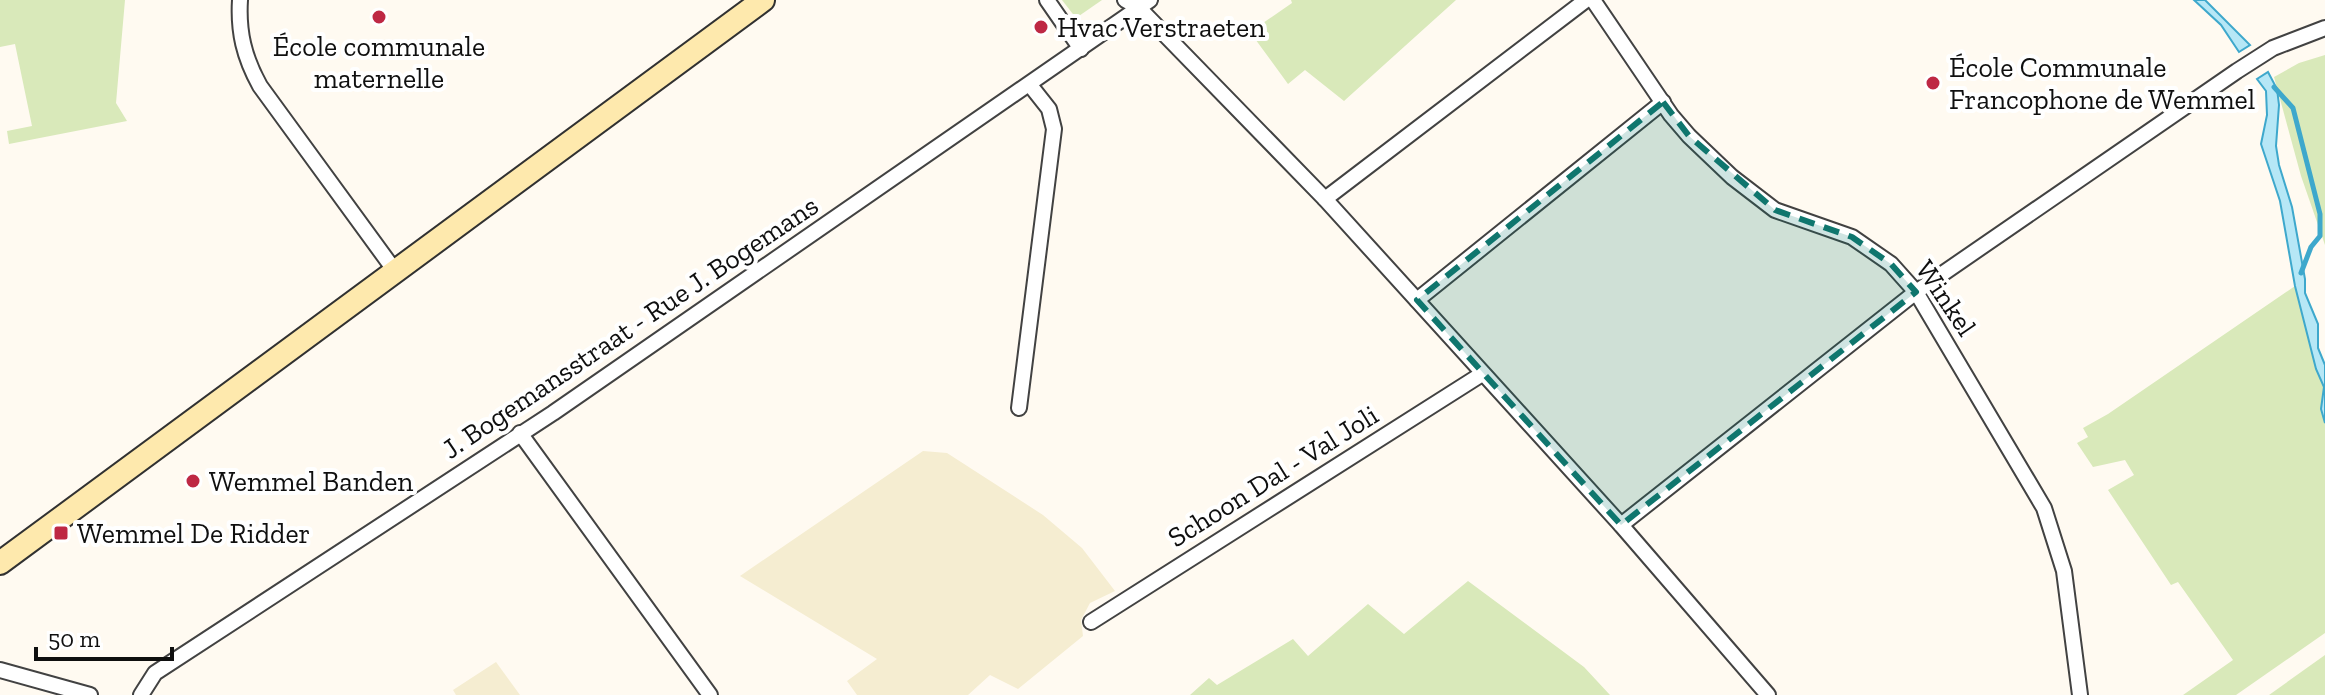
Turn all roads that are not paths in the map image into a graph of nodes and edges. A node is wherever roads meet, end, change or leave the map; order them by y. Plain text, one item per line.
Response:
1 (240, 0) edge
2 (763, 0) edge
3 (1047, 0) edge
4 (1125, 0) edge
5 (1586, 0) edge
6 (1593, 0) edge
7 (1144, 4) edge
8 (2325, 28) edge
9 (1081, 49) junction
10 (1030, 85) junction
11 (1663, 102) junction
12 (1325, 199) junction
13 (395, 271) junction
14 (1916, 292) junction
15 (1417, 300) junction
16 (1482, 374) junction
17 (1019, 408) dead end
18 (520, 433) junction
19 (1621, 525) junction
20 (0, 563) edge
21 (1091, 622) dead end
22 (0, 670) edge
23 (89, 695) edge
24 (141, 695) edge
25 (710, 695) edge
26 (1768, 695) edge
27 (2080, 695) edge

1 - 13 street
2 - 13 street
3 - 9 street
4 - 7 street
5 - 12 street
6 - 11 street, Winkel
7 - 9 street, J. Bogemansstraat - Rue J. Bogemans
7 - 12 street
8 - 14 street
9 - 10 street, J. Bogemansstraat - Rue J. Bogemans
10 - 17 street
10 - 18 street, J. Bogemansstraat - Rue J. Bogemans
11 - 14 street, Winkel
11 - 15 street
12 - 15 street
13 - 20 street
14 - 19 street
14 - 27 street, Winkel
15 - 16 street
16 - 19 street
16 - 21 street, Schoon Dal - Val Joli
18 - 24 street, J. Bogemansstraat - Rue J. Bogemans
18 - 25 street
19 - 26 street
22 - 23 street

